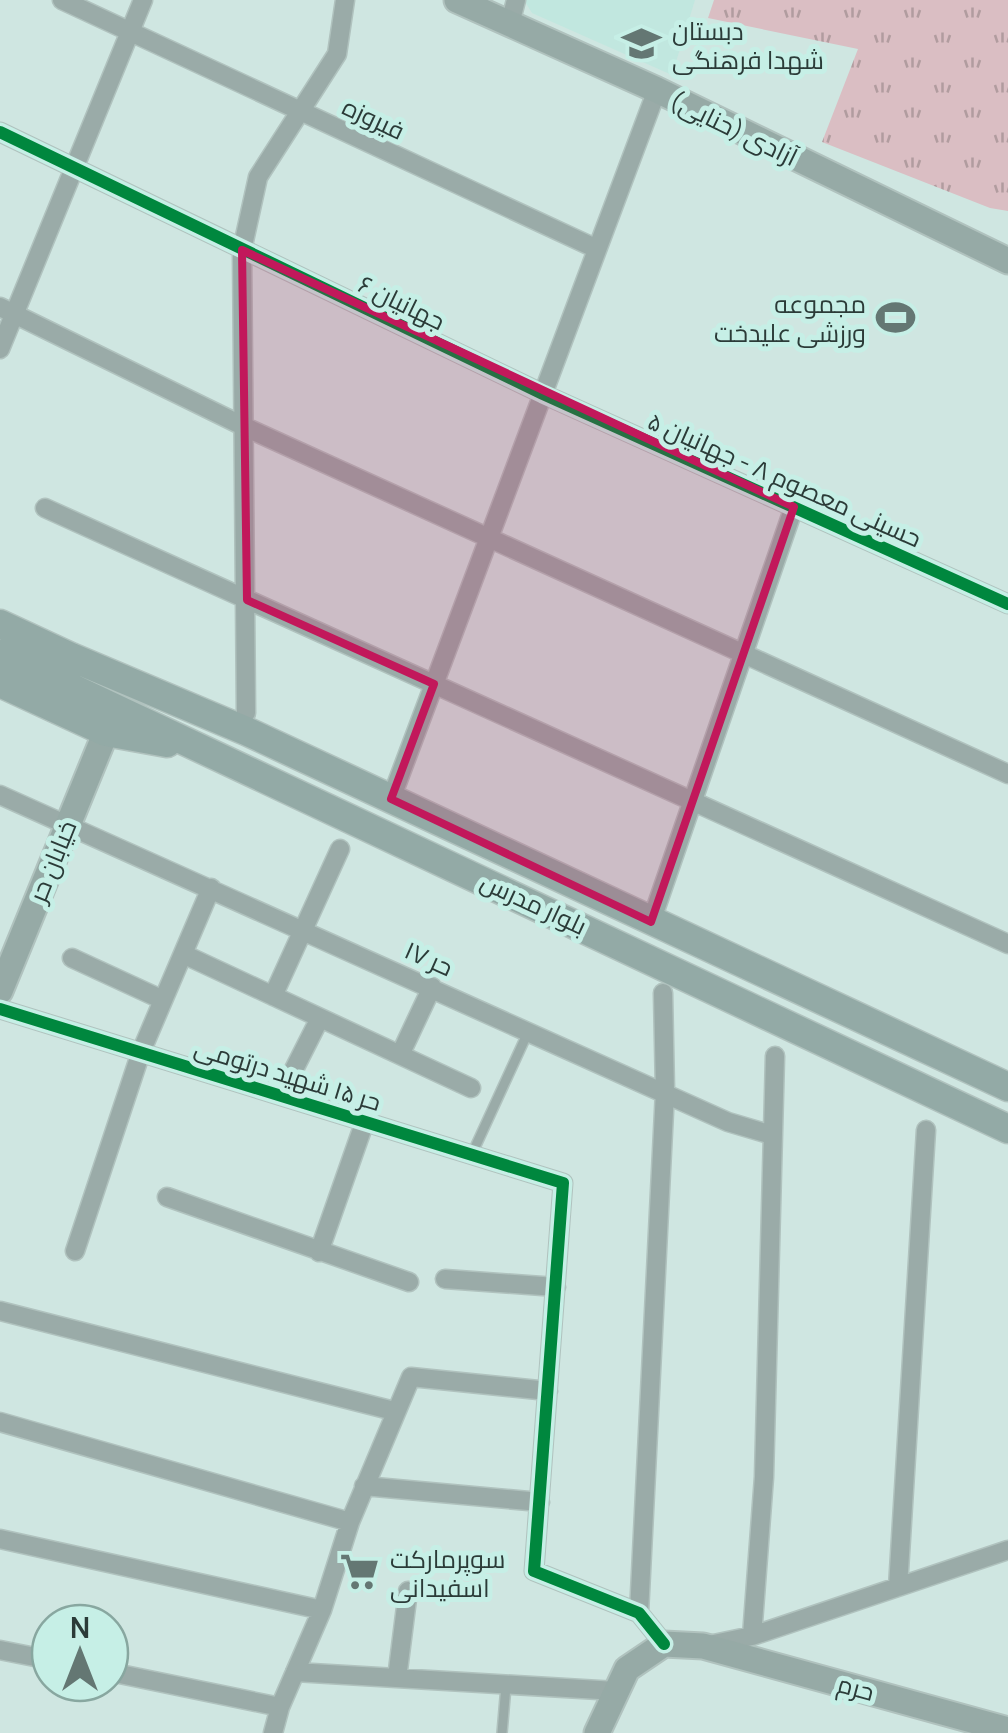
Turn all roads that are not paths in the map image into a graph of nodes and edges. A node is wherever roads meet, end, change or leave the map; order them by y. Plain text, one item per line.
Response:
1 (62, 0) edge
2 (143, 0) edge
3 (344, 0) edge
4 (457, 0) edge
5 (513, 12) edge
6 (130, 32) junction
7 (657, 90) junction
8 (299, 110) junction
9 (0, 132) edge
10 (72, 169) junction
11 (597, 249) junction
12 (242, 250) junction
13 (1003, 255) edge
14 (8, 310) edge
15 (0, 348) edge
16 (543, 394) junction
17 (245, 427) junction
18 (794, 507) junction
19 (45, 508) dead end
20 (490, 536) junction
21 (247, 600) junction
22 (1008, 604) edge
23 (0, 605) edge
24 (0, 624) edge
25 (744, 653) junction
26 (0, 654) edge
27 (65, 669) junction
28 (0, 684) edge
29 (434, 684) junction
30 (167, 696) junction
31 (246, 714) dead end
32 (106, 732) junction
33 (204, 749) junction
34 (1008, 774) edge
35 (0, 795) edge
36 (391, 799) junction
37 (692, 801) junction
38 (66, 824) junction
39 (340, 850) dead end
40 (211, 888) junction
41 (650, 922) junction
42 (302, 928) junction
43 (1008, 944) edge
44 (182, 954) junction
45 (72, 958) dead end
46 (432, 987) junction
47 (0, 990) edge
48 (662, 993) dead end
49 (272, 996) junction
50 (163, 1000) junction
51 (0, 1008) edge
52 (320, 1018) junction
53 (529, 1030) junction
54 (141, 1052) junction
55 (400, 1055) junction
56 (775, 1056) dead end
57 (471, 1088) dead end
58 (1008, 1088) edge
59 (665, 1091) junction
60 (282, 1096) junction
61 (365, 1121) junction
62 (1008, 1129) edge
63 (926, 1130) dead end
64 (772, 1135) junction
65 (472, 1154) junction
66 (167, 1197) dead end
67 (74, 1251) dead end
68 (319, 1252) junction
69 (445, 1278) dead end
70 (409, 1282) dead end
71 (556, 1287) junction
72 (0, 1311) edge
73 (548, 1391) junction
74 (394, 1411) junction
75 (0, 1422) edge
76 (364, 1486) junction
77 (540, 1502) junction
78 (350, 1522) junction
79 (0, 1539) edge
80 (1008, 1550) edge
81 (898, 1587) junction
82 (408, 1591) dead end
83 (322, 1610) junction
84 (639, 1613) junction
85 (752, 1636) junction
86 (664, 1644) junction
87 (703, 1646) junction
88 (0, 1650) edge
89 (30, 1656) edge
90 (295, 1672) junction
91 (130, 1676) edge
92 (397, 1678) junction
93 (506, 1685) junction
94 (616, 1691) junction
95 (280, 1707) junction
96 (1008, 1730) edge
97 (273, 1733) edge
98 (502, 1733) edge
99 (597, 1733) edge

1 - 6 street, فیروزه
2 - 6 street
3 - 8 street
4 - 5 street, آزادی (حنایی)
5 - 7 street, آزادی (حنایی)
6 - 8 street, فیروزه
6 - 10 street
7 - 11 street
7 - 13 street, آزادی (حنایی)
8 - 11 street, فیروزه
8 - 12 street
9 - 10 street, جهانیان ۶
10 - 12 street, جهانیان ۶
10 - 14 street
11 - 16 street
12 - 16 street, جهانیان ۶
12 - 17 street
14 - 15 street
14 - 17 street
16 - 18 street, حسینی معصوم ۸ - جهانیان ۵
16 - 20 street
17 - 20 street
17 - 21 street
18 - 22 street, حسینی معصوم ۸ - جهانیان ۵
18 - 25 street
19 - 21 street
20 - 25 street
20 - 29 street
21 - 29 street
21 - 31 street
23 - 30 main road
24 - 27 main road
25 - 34 street
25 - 37 street
26 - 27 main road
27 - 30 main road, بلوار مدرس
27 - 33 main road, بلوار مدرس
28 - 32 main road
29 - 36 street
29 - 37 street
30 - 36 main road, بلوار مدرس
32 - 33 main road
32 - 38 street, خیابان حر
33 - 62 main road, بلوار مدرس
35 - 38 street, حر ۱۷
36 - 41 main road, بلوار مدرس
37 - 41 street
37 - 43 street
38 - 40 street, حر ۱۷
38 - 47 street, خیابان حر
39 - 42 street
40 - 42 street, حر ۱۷
40 - 44 street
41 - 58 main road, بلوار مدرس
42 - 46 street, حر ۱۷
42 - 49 street
44 - 49 street
44 - 50 street
45 - 50 street
46 - 53 street, حر ۱۷
46 - 55 street
48 - 59 street
49 - 52 street
50 - 54 street
51 - 54 street, حر ۱۵ شهید درتومی
52 - 55 street
52 - 60 street
53 - 59 street, حر ۱۷
53 - 65 lane
54 - 60 street, حر ۱۵ شهید درتومی
54 - 67 street
55 - 57 street
56 - 64 street
59 - 64 street, حر ۱۷
59 - 84 street
60 - 61 street, حر ۱۵ شهید درتومی
61 - 65 street, حر ۱۵ شهید درتومی
61 - 68 street
63 - 81 street
64 - 85 street
65 - 71 street, حر ۱۵ شهید درتومی
66 - 68 street
68 - 70 street
69 - 71 street
71 - 73 street
72 - 74 street
73 - 74 street
73 - 77 street
74 - 76 street
75 - 78 street
76 - 77 street
76 - 78 street
77 - 84 street
78 - 83 street
79 - 83 street
80 - 81 street
81 - 85 street
82 - 92 street
83 - 90 street
84 - 86 street
85 - 87 street
86 - 87 street, حرم
86 - 94 street
87 - 96 street, حرم
88 - 89 street
90 - 92 street
90 - 95 street
91 - 95 street
92 - 93 street
93 - 94 street
93 - 98 lane
94 - 99 street
95 - 97 street

